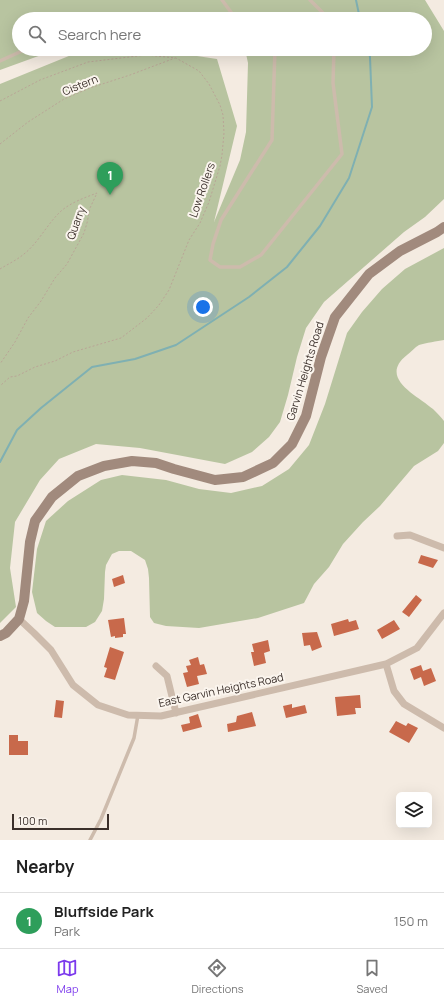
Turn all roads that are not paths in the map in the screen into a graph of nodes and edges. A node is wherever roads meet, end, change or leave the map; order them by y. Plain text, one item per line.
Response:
1 (222, 0) edge
2 (310, 0) edge
3 (231, 12) edge
4 (321, 12) edge
5 (12, 56) edge
6 (275, 56) edge
7 (334, 56) edge
8 (0, 61) edge
9 (444, 227) edge
10 (397, 536) dead end
11 (444, 548) edge
12 (444, 612) edge
13 (19, 619) junction
14 (0, 636) edge
15 (386, 664) junction
16 (156, 666) dead end
17 (176, 713) junction
18 (138, 715) junction
19 (444, 728) edge
20 (90, 840) edge

1 - 3 lane
2 - 4 lane
5 - 8 lane
6 - 7 lane
9 - 13 main road, Garvin Heights Road
10 - 11 street
12 - 15 street, East Garvin Heights Road
13 - 14 main road, Garvin Heights Road
13 - 18 street, East Garvin Heights Road
15 - 17 street, East Garvin Heights Road
15 - 19 street
16 - 17 street
17 - 18 street, East Garvin Heights Road
18 - 20 lane

